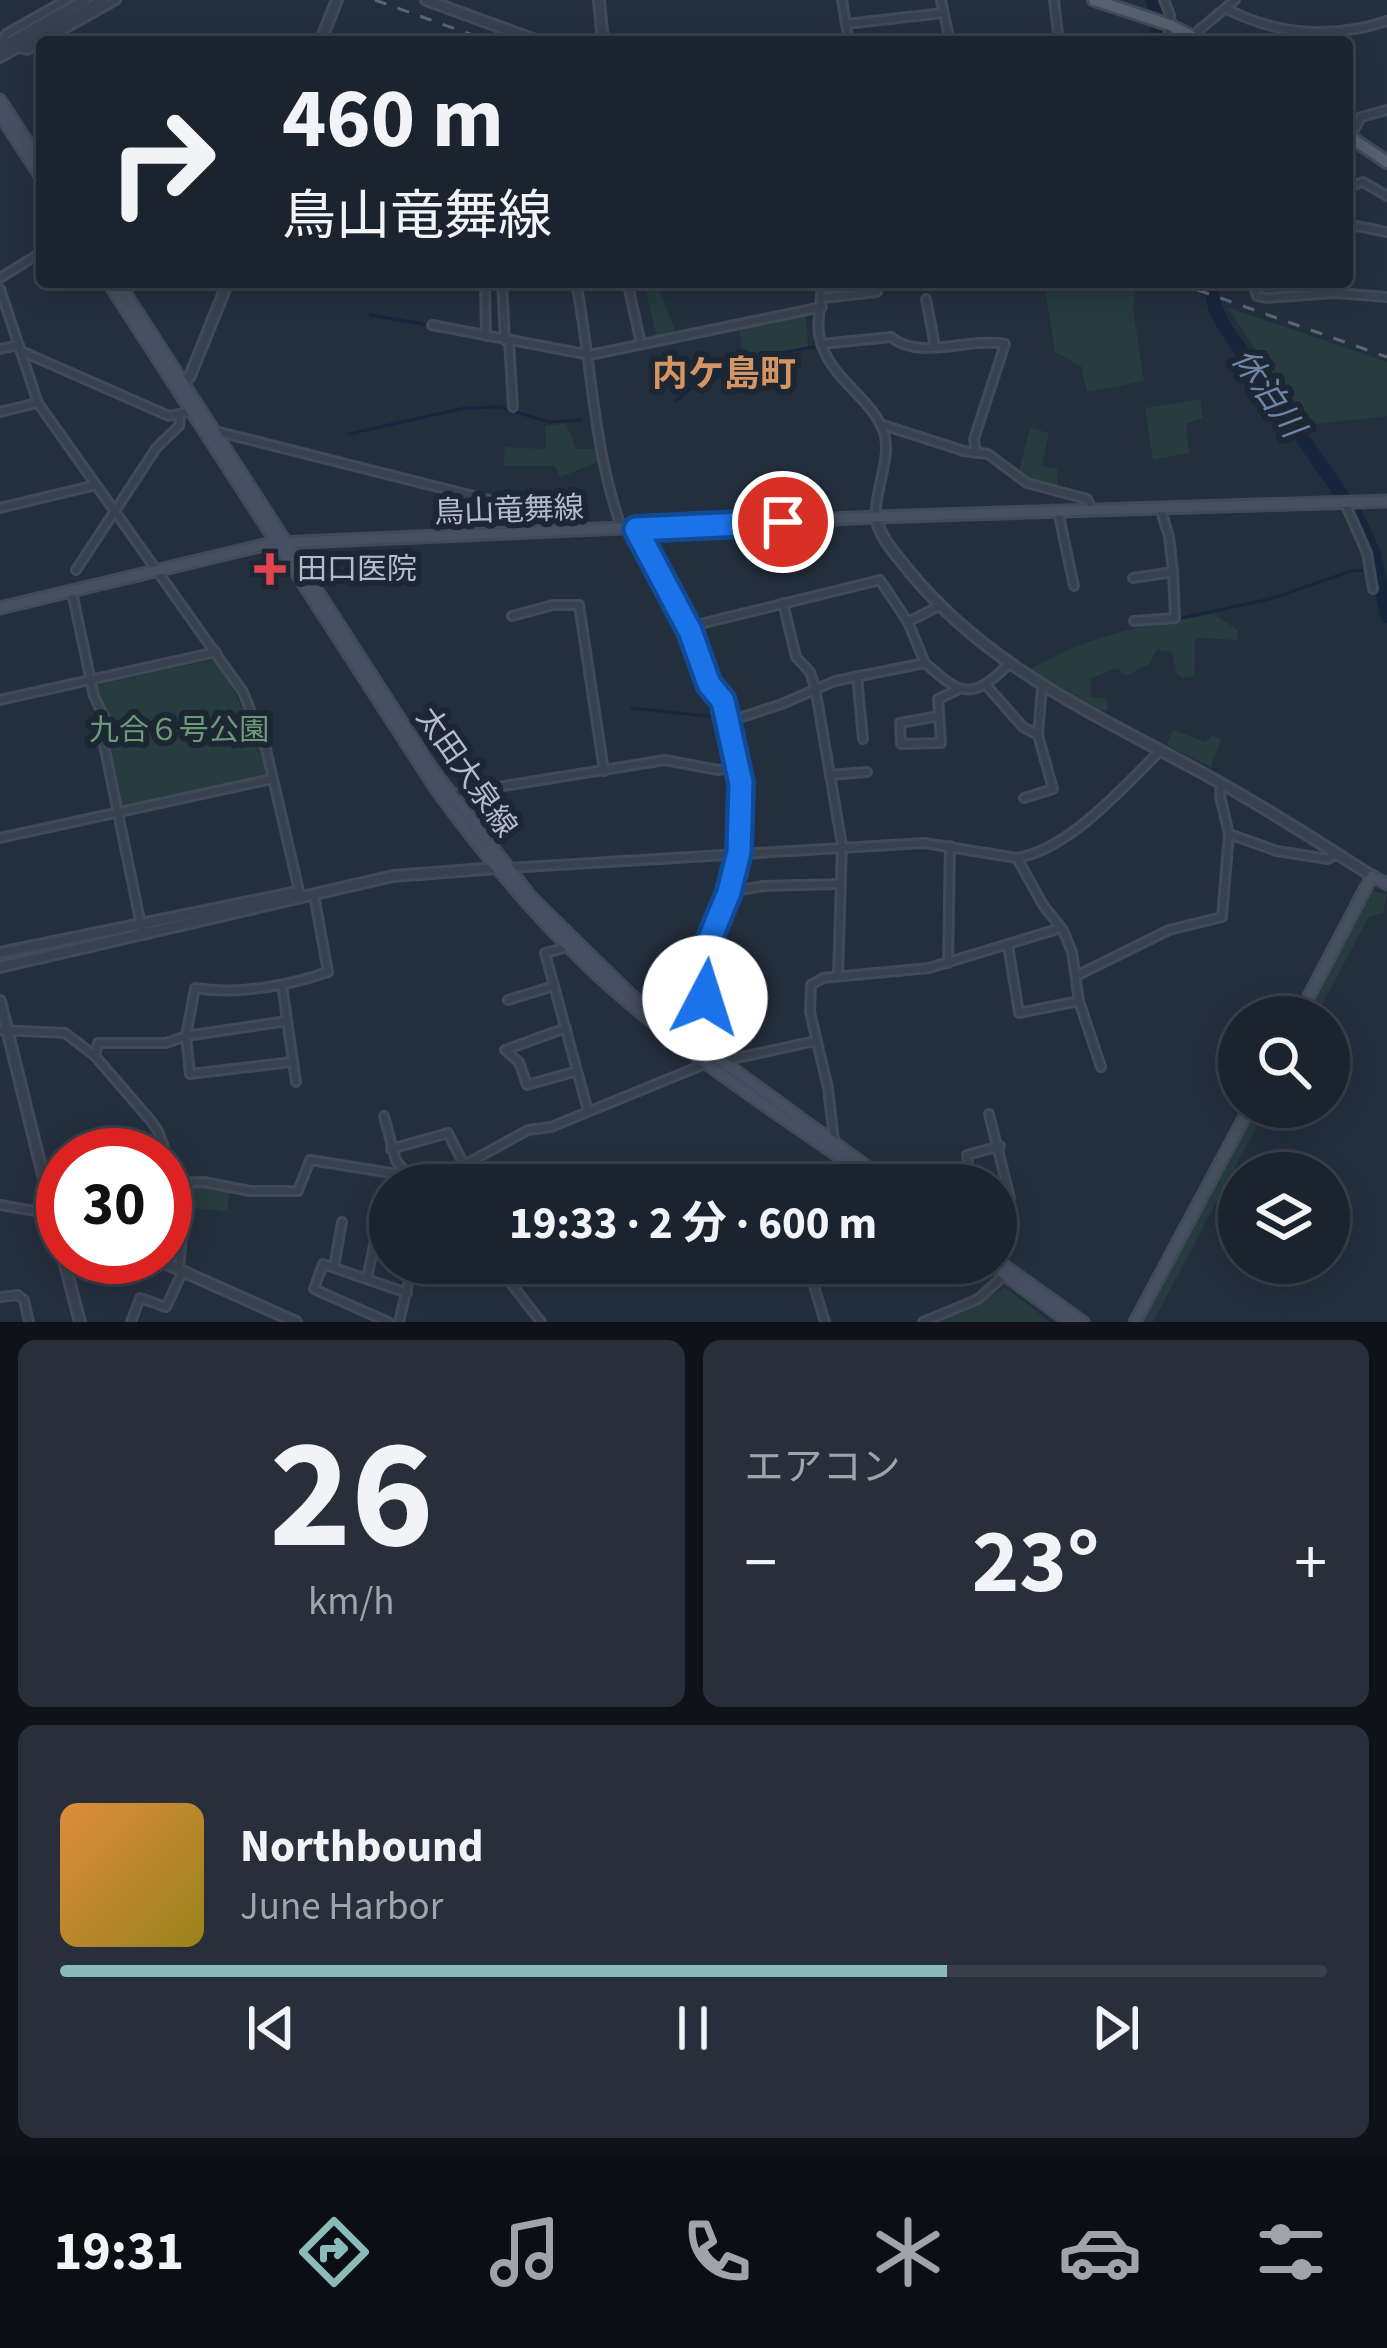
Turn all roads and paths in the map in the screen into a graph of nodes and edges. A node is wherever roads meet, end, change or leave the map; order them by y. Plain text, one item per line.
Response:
1 (66, 0) edge
2 (85, 0) edge
3 (103, 0) edge
4 (116, 0) edge
5 (337, 0) edge
6 (426, 0) edge
7 (599, 0) edge
8 (842, 0) edge
9 (941, 0) edge
10 (1054, 0) edge
11 (1094, 0) edge
12 (1164, 0) edge
13 (1235, 0) edge
14 (1227, 9) junction
15 (943, 13) junction
16 (1387, 22) edge
17 (1164, 23) junction
18 (846, 24) junction
19 (39, 36) edge
20 (52, 36) edge
21 (322, 36) edge
22 (525, 36) edge
23 (602, 36) edge
24 (848, 36) edge
25 (949, 36) edge
26 (1058, 36) edge
27 (1167, 36) edge
28 (1191, 36) edge
29 (1200, 36) edge
30 (36, 38) edge
31 (36, 45) edge
32 (0, 48) edge
33 (18, 48) junction
34 (0, 57) edge
35 (0, 100) edge
36 (1387, 110) edge
37 (0, 114) edge
38 (1353, 133) edge
39 (1353, 141) edge
40 (36, 157) edge
41 (1387, 162) edge
42 (36, 170) edge
43 (1353, 186) edge
44 (1387, 196) edge
45 (1353, 225) edge
46 (1387, 232) edge
47 (36, 256) edge
48 (0, 278) edge
49 (112, 288) edge
50 (122, 288) edge
51 (225, 288) edge
52 (485, 288) edge
53 (503, 288) edge
54 (578, 288) edge
55 (629, 288) edge
56 (821, 288) edge
57 (1254, 288) edge
58 (1336, 288) edge
59 (0, 289) edge
60 (877, 292) dead end
61 (1336, 293) junction
62 (1387, 297) edge
63 (926, 299) dead end
64 (822, 302) junction
65 (432, 325) dead end
66 (486, 336) junction
67 (507, 341) junction
68 (641, 344) junction
69 (821, 344) junction
70 (935, 346) junction
71 (20, 348) junction
72 (0, 349) edge
73 (590, 355) junction
74 (181, 386) junction
75 (38, 404) junction
76 (513, 407) dead end
77 (196, 409) junction
78 (0, 412) edge
79 (180, 417) junction
80 (880, 424) junction
81 (215, 431) junction
82 (322, 441) dead end
83 (976, 453) junction
84 (317, 455) junction
85 (96, 485) junction
86 (1387, 501) edge
87 (1345, 503) junction
88 (0, 508) edge
89 (1160, 508) junction
90 (1092, 510) junction
91 (114, 511) junction
92 (1058, 511) junction
93 (876, 517) junction
94 (622, 529) junction
95 (636, 529) junction
96 (568, 532) junction
97 (282, 543) junction
98 (76, 570) dead end
99 (158, 570) junction
100 (1173, 572) junction
101 (1132, 578) dead end
102 (1074, 586) dead end
103 (1373, 589) dead end
104 (72, 592) junction
105 (783, 603) junction
106 (939, 606) junction
107 (0, 608) edge
108 (512, 616) dead end
109 (908, 622) junction
110 (1134, 622) dead end
111 (690, 631) junction
112 (216, 652) junction
113 (925, 663) junction
114 (1008, 665) junction
115 (856, 676) junction
116 (92, 681) junction
117 (986, 685) junction
118 (815, 687) junction
119 (1042, 687) junction
120 (957, 690) junction
121 (0, 700) edge
122 (939, 716) junction
123 (730, 722) junction
124 (1038, 735) junction
125 (862, 740) dead end
126 (1160, 751) junction
127 (739, 766) junction
128 (604, 771) junction
129 (867, 772) dead end
130 (830, 775) junction
131 (273, 778) junction
132 (1221, 783) junction
133 (447, 796) junction
134 (1024, 798) dead end
135 (118, 810) junction
136 (1229, 834) junction
137 (0, 838) edge
138 (842, 845) junction
139 (950, 845) junction
140 (739, 852) junction
141 (1337, 854) junction
142 (1017, 858) junction
143 (501, 868) junction
144 (1372, 876) junction
145 (840, 884) junction
146 (1387, 884) edge
147 (729, 892) junction
148 (314, 893) junction
149 (300, 896) junction
150 (140, 922) junction
151 (1061, 928) junction
152 (143, 935) junction
153 (1008, 945) junction
154 (568, 947) junction
155 (0, 953) edge
156 (948, 963) junction
157 (0, 967) edge
158 (838, 976) junction
159 (1076, 976) junction
160 (282, 985) junction
161 (554, 986) junction
162 (1309, 996) edge
163 (0, 1000) edge
164 (508, 1000) dead end
165 (1079, 1001) junction
166 (286, 1021) junction
167 (566, 1028) junction
168 (3, 1029) edge
169 (186, 1036) junction
170 (815, 1041) junction
171 (95, 1056) junction
172 (713, 1061) junction
173 (292, 1062) junction
174 (1101, 1067) dead end
175 (577, 1071) junction
176 (296, 1082) dead end
177 (588, 1111) junction
178 (989, 1114) dead end
179 (384, 1116) dead end
180 (155, 1128) edge
181 (1239, 1128) edge
182 (36, 1141) edge
183 (1000, 1146) junction
184 (391, 1149) junction
185 (840, 1151) junction
186 (464, 1163) joint
187 (402, 1164) edge
188 (838, 1164) edge
189 (855, 1164) edge
190 (860, 1164) edge
191 (968, 1164) edge
192 (1003, 1164) edge
193 (369, 1169) edge
194 (192, 1184) edge
195 (0, 1205) edge
196 (36, 1212) edge
197 (342, 1222) dead end
198 (334, 1267) junction
199 (369, 1269) edge
200 (192, 1278) edge
201 (1017, 1278) edge
202 (367, 1279) junction
203 (1017, 1279) edge
204 (70, 1284) edge
205 (175, 1284) edge
206 (409, 1284) edge
207 (511, 1284) edge
208 (813, 1284) edge
209 (995, 1284) edge
210 (407, 1293) junction
211 (0, 1297) edge
212 (133, 1321) edge
213 (29, 1322) edge
214 (80, 1322) edge
215 (296, 1322) edge
216 (388, 1322) edge
217 (399, 1322) edge
218 (541, 1322) edge
219 (825, 1322) edge
220 (923, 1322) edge
221 (1069, 1322) edge
222 (1083, 1322) edge
223 (1136, 1322) edge

1 - 32 street
2 - 32 street
3 - 19 street
4 - 20 street
5 - 21 street
6 - 22 street
7 - 23 street
8 - 18 street
9 - 15 street
10 - 26 street
11 - 17 main road
12 - 17 street
13 - 14 street
14 - 16 street
14 - 29 street
15 - 18 street
15 - 25 street
17 - 27 street
17 - 28 main road
18 - 24 street
30 - 33 street
31 - 33 street
33 - 34 street
35 - 40 main road
36 - 38 street
37 - 42 main road
39 - 41 main road
43 - 44 street
45 - 46 street
47 - 48 street
49 - 74 main road, 太田大泉線
50 - 74 main road, 太田大泉線
51 - 74 street
52 - 66 street
53 - 67 street
54 - 73 street
55 - 68 street
56 - 64 street
57 - 61 street
58 - 61 street
59 - 71 street
60 - 64 street
61 - 62 street
63 - 70 street
64 - 68 street
64 - 69 street
65 - 66 street
66 - 67 street
67 - 73 street
67 - 76 street
68 - 73 street
69 - 70 street
69 - 80 street
70 - 83 street
71 - 72 street
71 - 75 street
71 - 79 street
73 - 94 street
74 - 77 main road, 太田大泉線
75 - 78 street
75 - 85 street
77 - 79 street
77 - 81 main road, 太田大泉線
77 - 97 main road, 太田大泉線
79 - 91 street
80 - 83 street
80 - 93 street
81 - 84 street
81 - 97 main road, 太田大泉線
82 - 84 street
83 - 90 street
84 - 96 street
85 - 88 street
85 - 91 street
86 - 87 main road, 鳥山竜舞線
87 - 89 main road, 鳥山竜舞線
87 - 103 street
89 - 90 main road, 鳥山竜舞線
89 - 100 street
90 - 92 main road, 鳥山竜舞線
91 - 98 street
91 - 99 street
92 - 93 main road, 鳥山竜舞線
92 - 102 street
93 - 95 main road, 鳥山竜舞線
93 - 106 street
94 - 95 main road, 鳥山竜舞線
94 - 96 main road, 鳥山竜舞線
95 - 111 street
96 - 97 main road, 鳥山竜舞線
97 - 99 main road, 鳥山竜舞線
97 - 133 main road, 太田大泉線
99 - 104 main road, 鳥山竜舞線
99 - 112 street
100 - 101 street
100 - 110 street
104 - 107 main road, 鳥山竜舞線
104 - 116 street
105 - 109 street
105 - 111 street
105 - 118 street
106 - 109 street
106 - 114 street
108 - 128 street
109 - 113 street
111 - 123 street
112 - 116 street
112 - 131 street
113 - 115 street
113 - 120 street
114 - 117 street
114 - 119 street
115 - 118 street
115 - 125 street
116 - 121 street
116 - 135 street
117 - 120 street
117 - 124 street
118 - 123 street
118 - 130 street
119 - 124 street
119 - 126 street
120 - 122 street
122 - 122 street
123 - 127 street
124 - 134 street
126 - 132 street
126 - 142 street
127 - 128 street
127 - 140 street
128 - 133 street
129 - 130 street
130 - 138 street
131 - 135 street
131 - 149 street
132 - 136 street
132 - 141 street
133 - 143 main road, 太田大泉線
135 - 137 street
135 - 150 street
136 - 141 street
136 - 159 street
138 - 139 street
138 - 140 street
138 - 145 street
139 - 142 street
139 - 156 street
140 - 143 street
140 - 147 street
141 - 144 street
142 - 151 street
143 - 148 street
143 - 154 main road, 太田大泉線
143 - 172 main road, 太田大泉線
144 - 146 main road
144 - 162 main road
145 - 147 street
145 - 158 street
147 - 172 street
148 - 149 street
148 - 160 street
149 - 150 street
149 - 152 street
150 - 152 street
150 - 155 street
151 - 153 street
151 - 159 street
152 - 157 street
153 - 156 street
153 - 165 street
154 - 161 street
154 - 172 main road, 太田大泉線
156 - 158 street
158 - 170 street
159 - 165 street
160 - 166 street
160 - 169 street
161 - 164 street
161 - 167 street
163 - 168 street
165 - 174 street
166 - 169 street
166 - 173 street
167 - 175 street
167 - 175 street
168 - 171 street
168 - 182 street
169 - 171 street
169 - 173 street
170 - 172 street
170 - 185 street
171 - 180 street
172 - 177 street
172 - 185 main road, 太田大泉線
172 - 185 main road, 太田大泉線
173 - 176 street
175 - 177 street
177 - 186 street
178 - 183 street
179 - 184 street
181 - 223 main road
183 - 191 street
183 - 192 street
184 - 186 street
184 - 187 street
185 - 188 street
185 - 189 main road, 太田大泉線
185 - 190 main road, 太田大泉線
193 - 194 street
195 - 196 street
197 - 198 street
198 - 202 street
198 - 216 street
199 - 202 street
200 - 215 street
201 - 222 main road
202 - 210 street
203 - 221 main road
204 - 214 street
205 - 212 street
206 - 210 street
207 - 218 street
208 - 219 street
209 - 220 street
210 - 217 street
211 - 213 street

